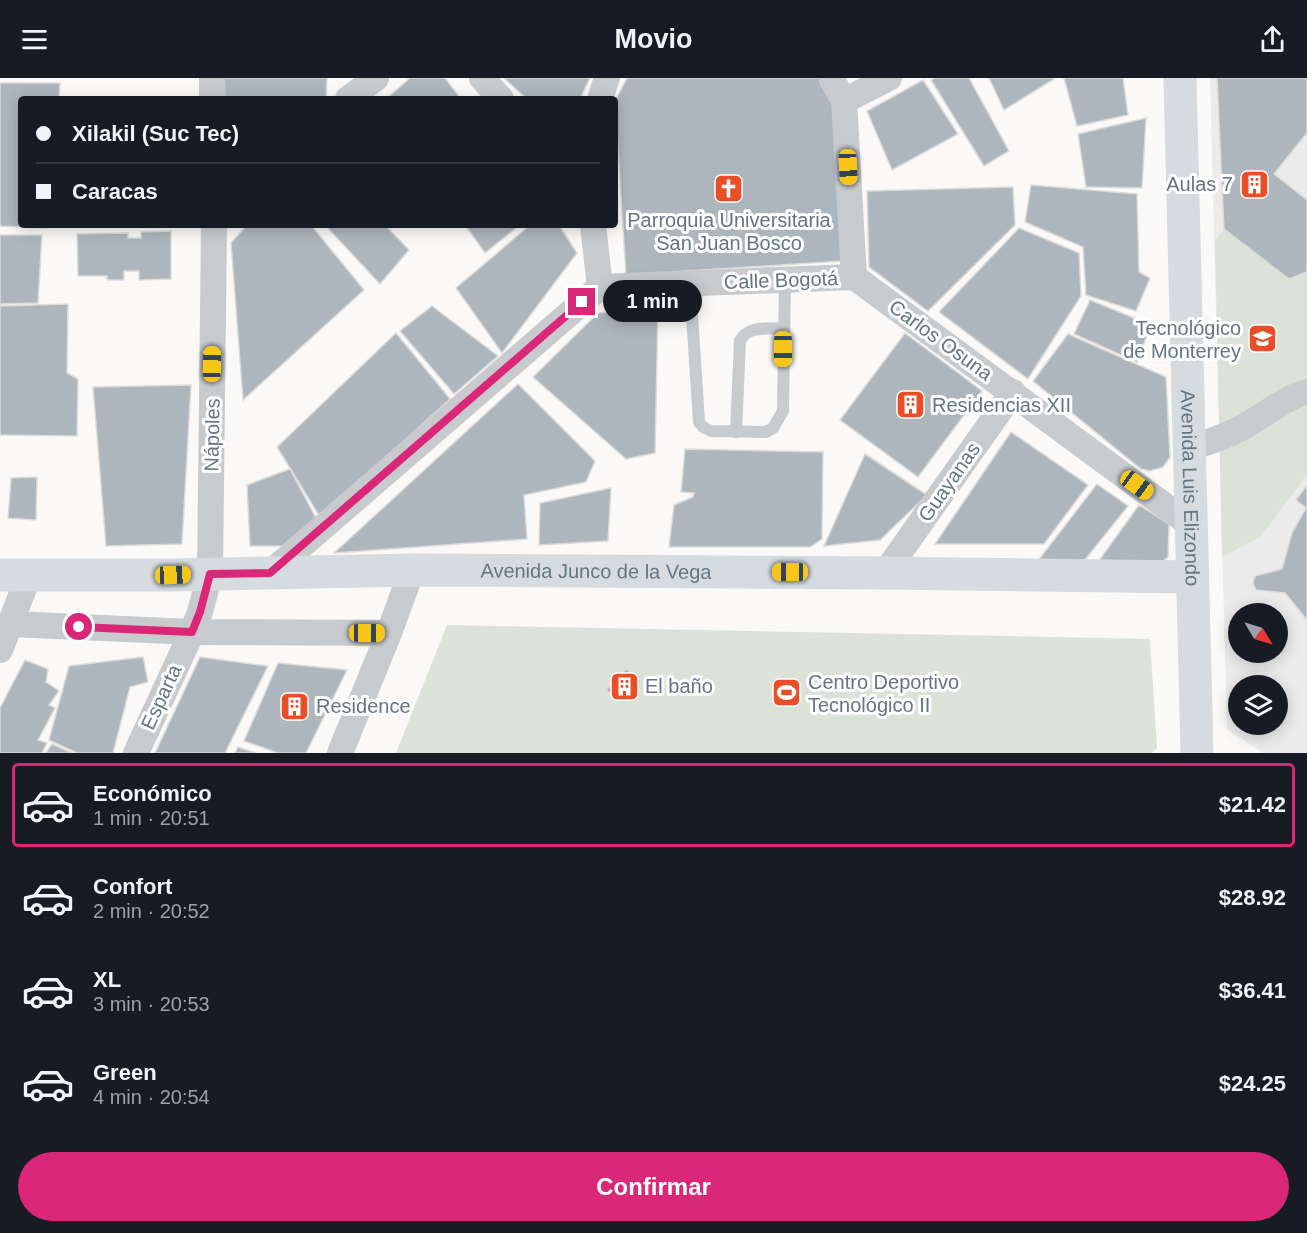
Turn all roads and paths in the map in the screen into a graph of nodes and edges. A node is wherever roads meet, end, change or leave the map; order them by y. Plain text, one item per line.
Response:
1 (212, 78) edge
2 (376, 78) edge
3 (482, 78) edge
4 (607, 78) edge
5 (831, 78) edge
6 (889, 78) edge
7 (1180, 78) edge
8 (212, 96) edge
9 (352, 96) edge
10 (498, 96) edge
11 (601, 96) edge
12 (844, 101) junction
13 (214, 228) edge
14 (593, 228) edge
15 (854, 277) junction
16 (784, 279) junction
17 (690, 284) junction
18 (600, 287) junction
19 (784, 328) junction
20 (1013, 392) junction
21 (1307, 392) edge
22 (736, 432) junction
23 (1189, 448) junction
24 (1191, 525) junction
25 (411, 570) junction
26 (270, 573) junction
27 (885, 573) junction
28 (210, 574) junction
29 (14, 575) edge
30 (1192, 577) junction
31 (11, 624) junction
32 (192, 632) junction
33 (389, 633) junction
34 (0, 650) edge
35 (136, 753) edge
36 (340, 753) edge
37 (1197, 753) edge

1 - 8 street
2 - 9 street
3 - 10 street
4 - 11 street
5 - 12 street
6 - 12 street
7 - 23 street, Avenida Luis Elizondo
12 - 15 street
13 - 28 street, Nápoles
14 - 18 street
15 - 16 street, Calle Bogotá
15 - 20 street, Carlos Osuna
16 - 17 street, Calle Bogotá
16 - 19 lane
17 - 18 street, Calle Bogotá
17 - 22 lane
18 - 26 street
19 - 22 lane
19 - 22 lane
20 - 24 street, Carlos Osuna
20 - 27 street, Guayanas
21 - 23 street
23 - 24 street, Avenida Luis Elizondo
24 - 30 street, Avenida Luis Elizondo
25 - 26 street, Avenida Junco de la Vega
25 - 27 street, Avenida Junco de la Vega
25 - 33 street
26 - 28 street, Avenida Junco de la Vega
27 - 30 street, Avenida Junco de la Vega
28 - 29 street, Avenida Junco de la Vega
28 - 32 street, Esparta
29 - 31 street
30 - 37 street, Avenida Luis Elizondo
31 - 32 street
31 - 34 street
32 - 33 street
32 - 35 street, Esparta
33 - 36 street

